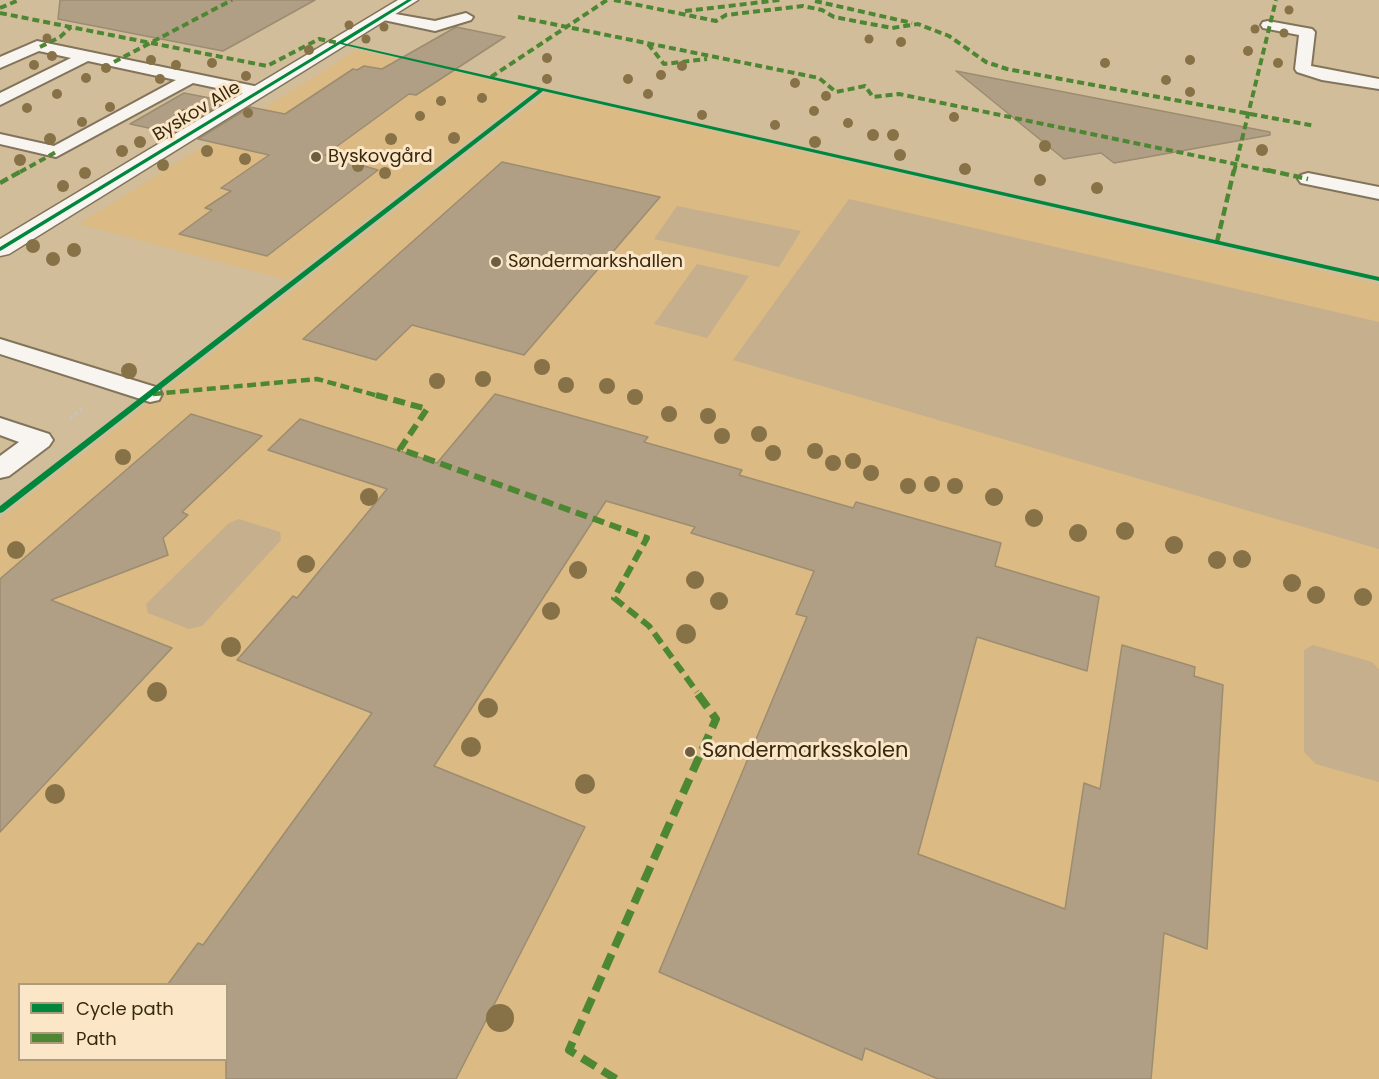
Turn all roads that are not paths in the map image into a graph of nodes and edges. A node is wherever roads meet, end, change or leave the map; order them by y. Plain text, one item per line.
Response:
1 (410, 0) edge
2 (384, 15) junction
3 (466, 17) dead end
4 (1268, 25) dead end
5 (86, 56) junction
6 (0, 63) edge
7 (191, 78) junction
8 (1379, 84) edge
9 (259, 92) junction
10 (0, 100) edge
11 (0, 139) edge
12 (1308, 179) dead end
13 (1379, 193) edge
14 (0, 249) edge
15 (0, 346) edge
16 (150, 394) dead end
17 (0, 426) edge
18 (0, 469) edge

1 - 2 street, Byskov Alle
2 - 3 lane
2 - 9 street, Byskov Alle
4 - 8 lane
5 - 6 lane
5 - 7 lane
5 - 10 lane
7 - 9 lane
7 - 11 lane
9 - 14 street, Byskov Alle
12 - 13 lane
15 - 16 lane
17 - 18 lane

